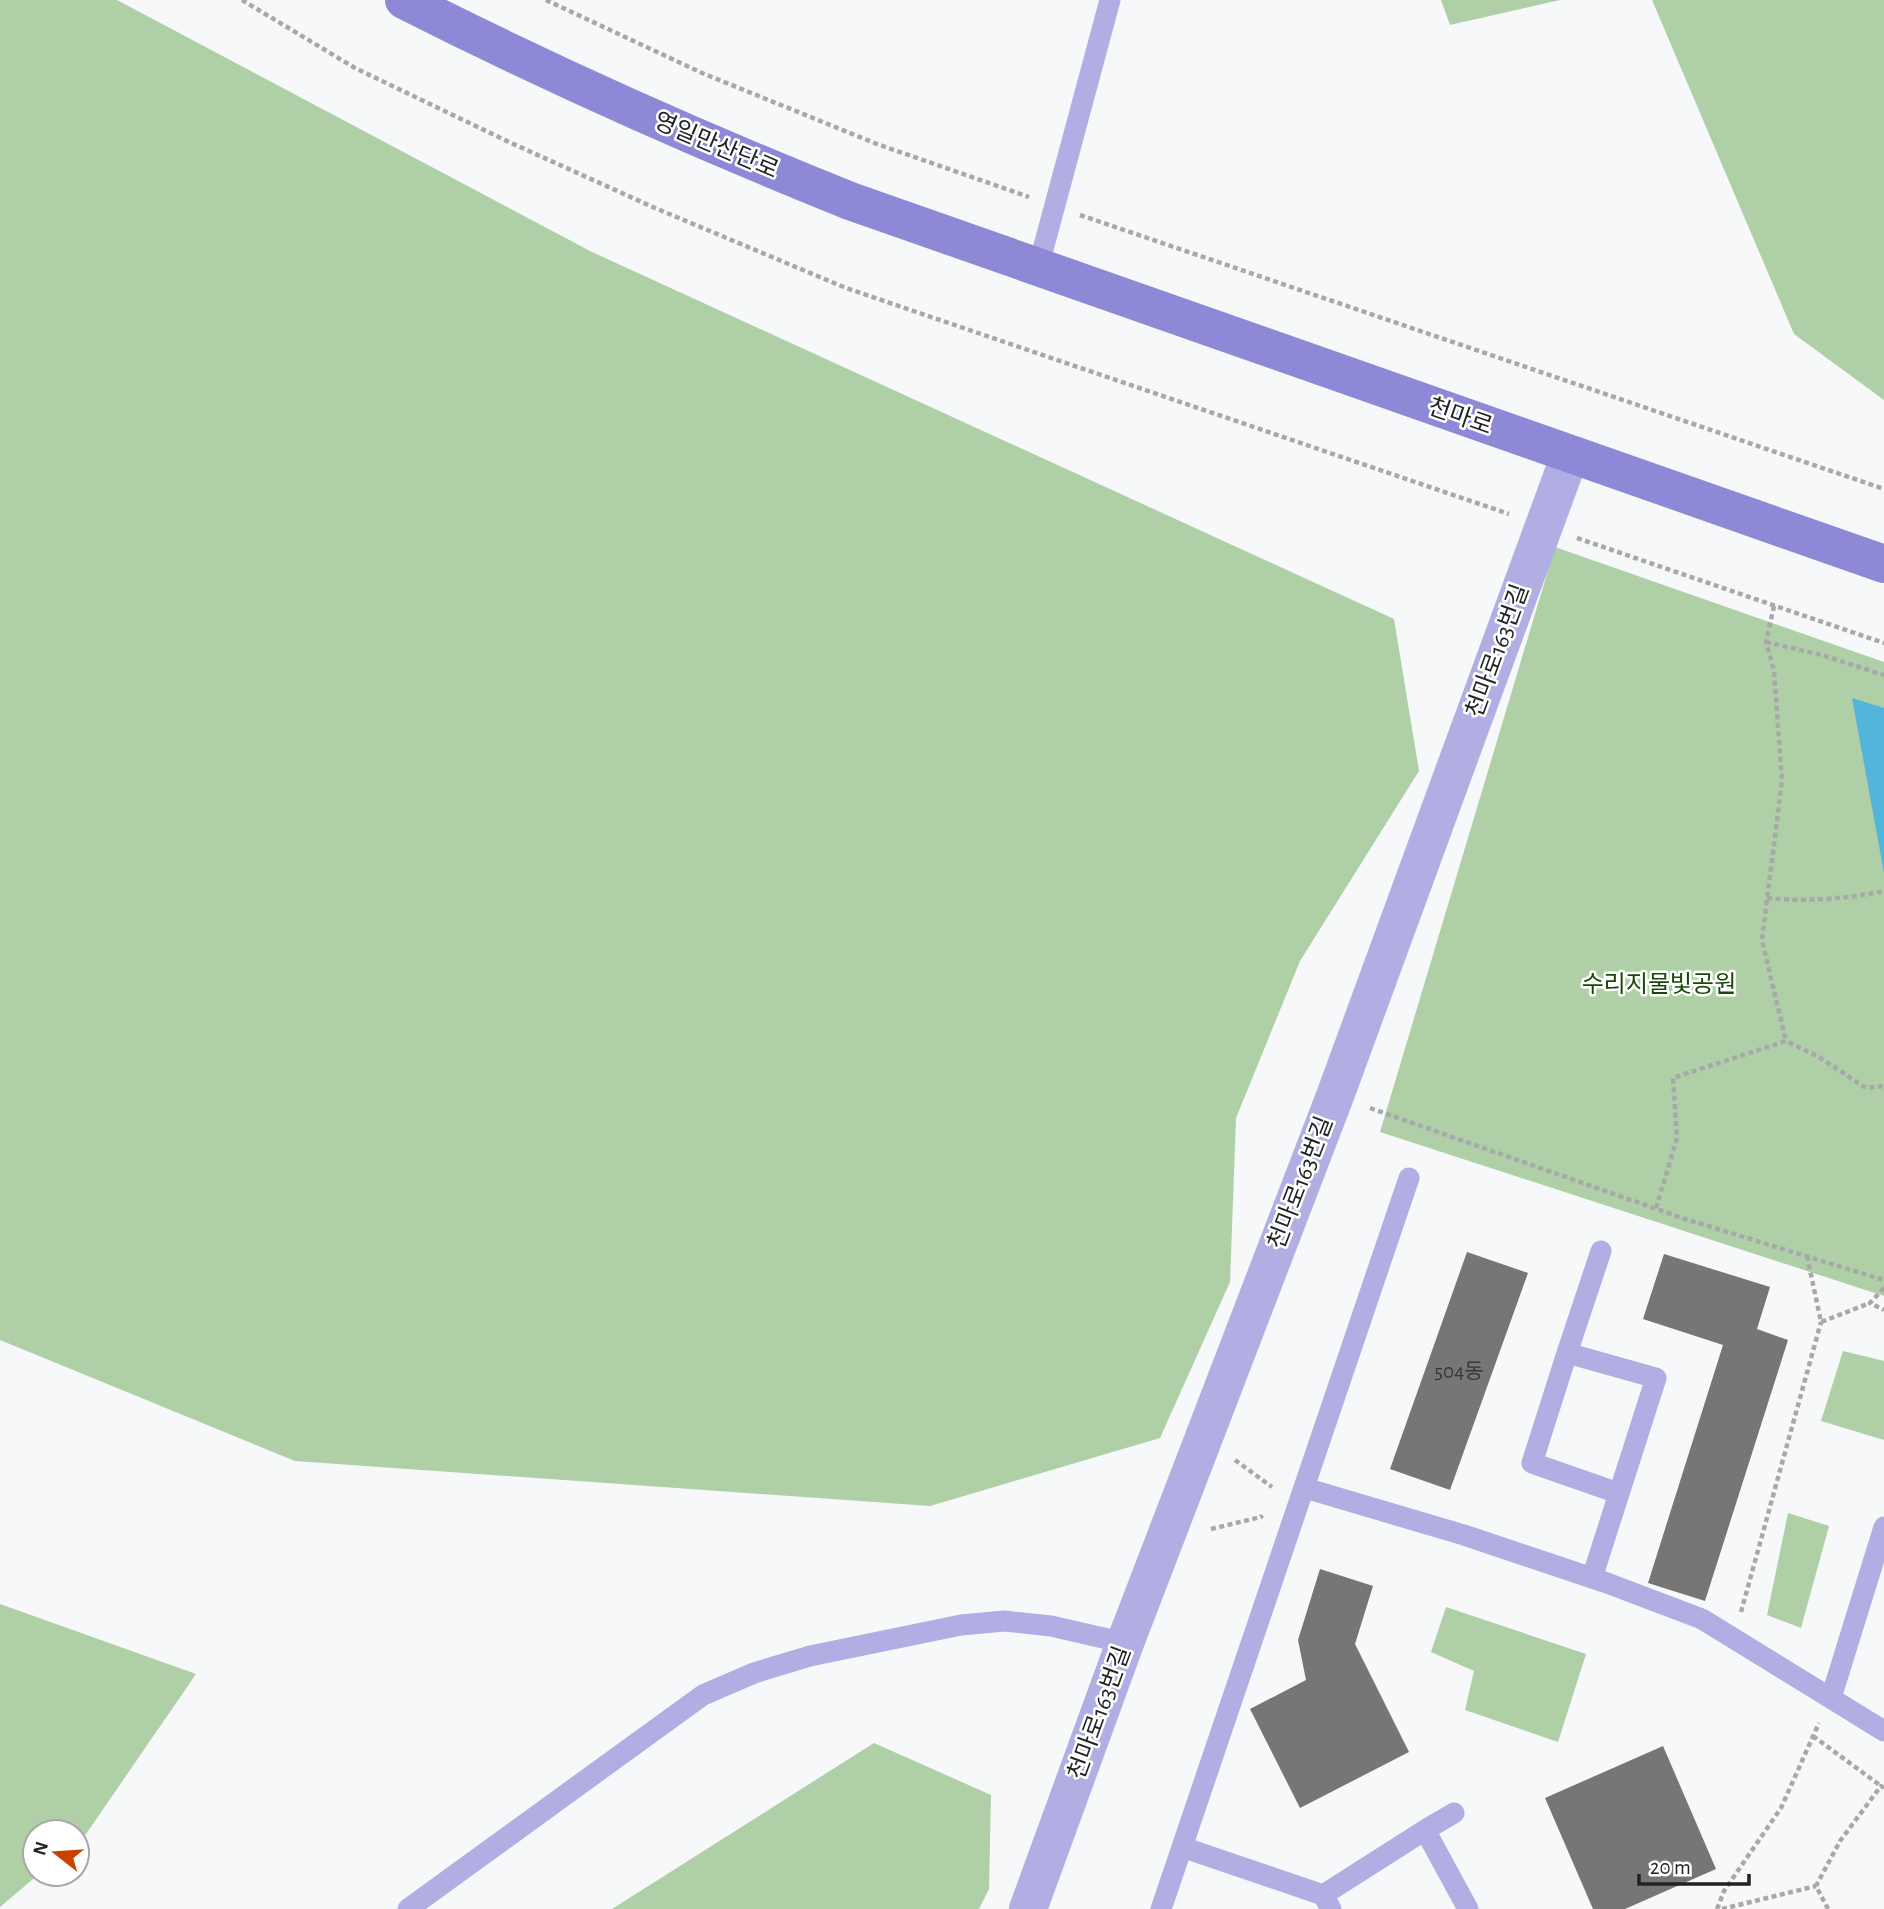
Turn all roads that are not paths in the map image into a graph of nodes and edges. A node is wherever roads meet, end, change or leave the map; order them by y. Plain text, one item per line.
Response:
1 (404, 0) edge
2 (1110, 0) edge
3 (1038, 268) junction
4 (1570, 455) junction
5 (1884, 564) edge
6 (1409, 1178) dead end
7 (1601, 1251) dead end
8 (1567, 1353) junction
9 (1305, 1488) junction
10 (1618, 1493) junction
11 (1884, 1527) edge
12 (1592, 1578) junction
13 (1125, 1643) junction
14 (1831, 1698) junction
15 (1884, 1731) edge
16 (1454, 1813) dead end
17 (1424, 1830) junction
18 (1182, 1847) junction
19 (1327, 1902) edge
20 (408, 1909) edge
21 (1028, 1909) edge
22 (1161, 1909) edge
23 (1468, 1909) edge

1 - 3 street, 영일만산단로
2 - 3 lane
3 - 4 street, 천마로
4 - 5 street, 천마로
4 - 13 street, 천마로163번길
6 - 9 lane
7 - 8 lane
8 - 10 lane
8 - 10 lane
9 - 12 lane
9 - 18 lane
10 - 12 lane
11 - 14 lane
12 - 14 lane
13 - 20 lane
13 - 21 street, 천마로163번길
14 - 15 lane
16 - 17 lane
17 - 19 lane
17 - 23 lane
18 - 19 lane
18 - 22 lane

